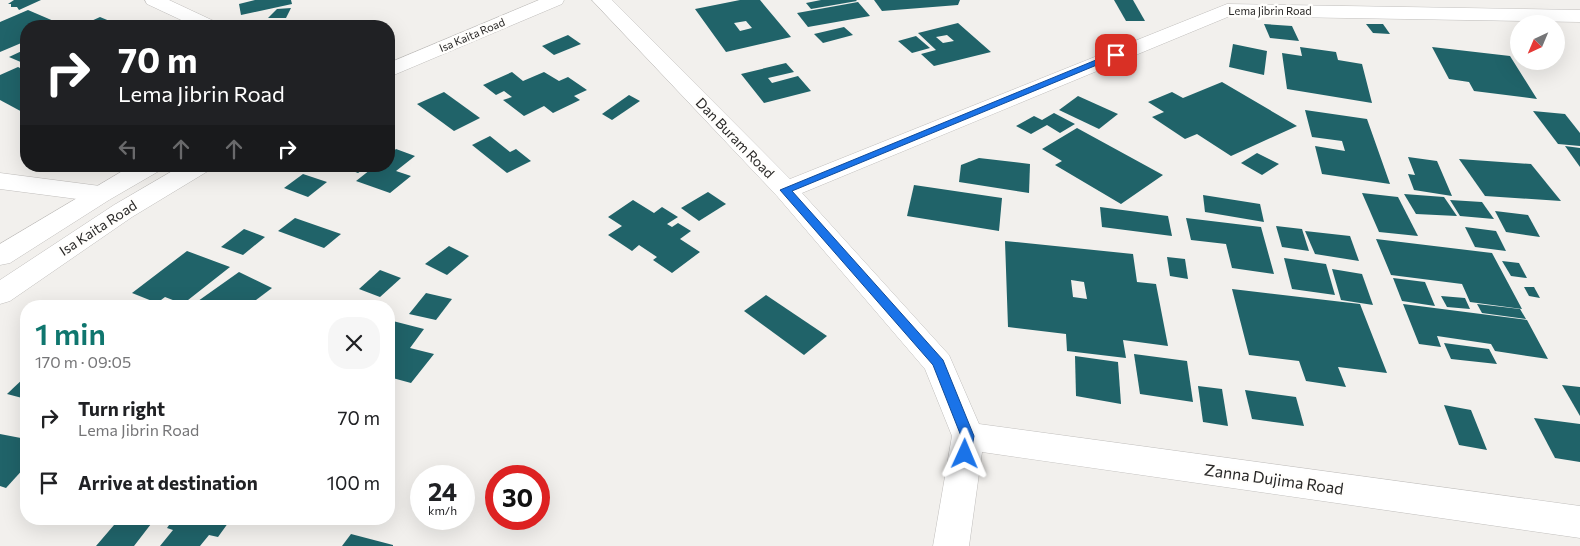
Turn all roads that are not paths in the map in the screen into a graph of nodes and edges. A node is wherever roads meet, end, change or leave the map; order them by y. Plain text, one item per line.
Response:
1 (154, 0) edge
2 (517, 0) edge
3 (555, 0) edge
4 (601, 0) edge
5 (1459, 6) edge
6 (1580, 16) edge
7 (196, 20) edge
8 (419, 38) dead end
9 (395, 68) edge
10 (139, 172) edge
11 (189, 172) edge
12 (0, 181) edge
13 (786, 190) junction
14 (100, 194) junction
15 (0, 256) edge
16 (0, 294) edge
17 (968, 436) junction
18 (1578, 526) edge
19 (951, 546) edge

1 - 7 street
2 - 8 street, Isa Kaita Road
3 - 9 street, Isa Kaita Road
4 - 13 street, Dan Buram Road
5 - 6 street, Lema Jibrin Road
5 - 13 street, Lema Jibrin Road
10 - 14 street, Isa Kaita Road
11 - 16 street, Isa Kaita Road
12 - 14 street
13 - 17 street, Dan Buram Road
14 - 15 street, Isa Kaita Road
17 - 18 street, Zanna Dujima Road
17 - 19 street

